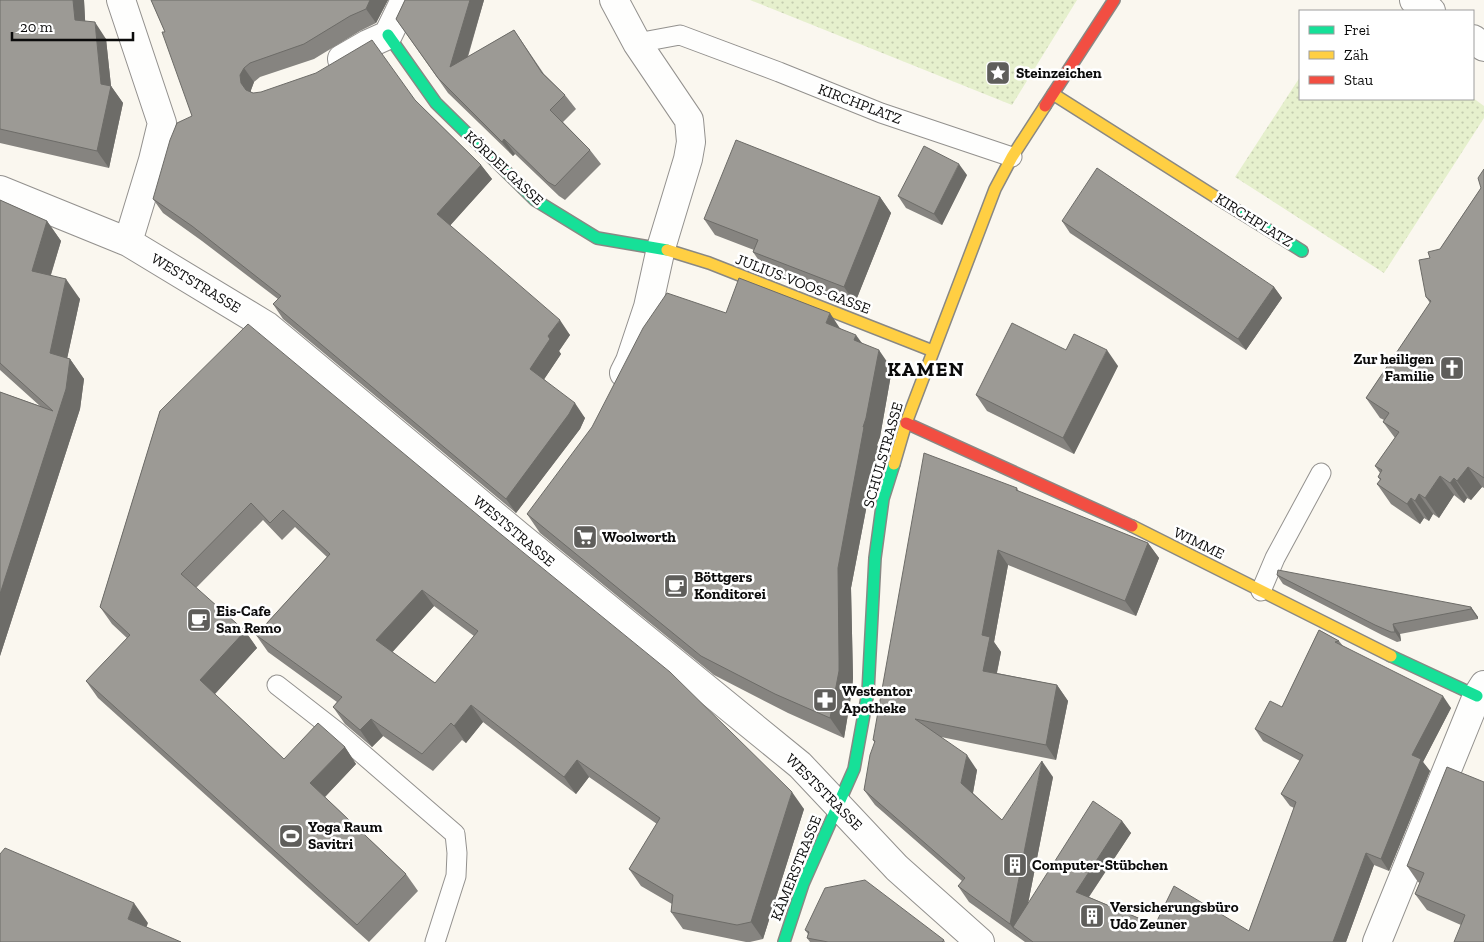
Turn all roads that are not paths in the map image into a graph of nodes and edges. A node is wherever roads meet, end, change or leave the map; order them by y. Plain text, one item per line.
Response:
1 (121, 0) edge
2 (405, 0) edge
3 (614, 0) edge
4 (1114, 0) edge
5 (1414, 0) edge
6 (1429, 10) edge
7 (388, 35) junction
8 (636, 43) junction
9 (321, 73) edge
10 (1053, 94) junction
11 (1012, 157) junction
12 (0, 190) edge
13 (128, 242) junction
14 (661, 248) junction
15 (1302, 251) dead end
16 (933, 351) junction
17 (614, 395) edge
18 (906, 423) junction
19 (1321, 473) dead end
20 (536, 513) edge
21 (519, 536) junction
22 (1261, 591) junction
23 (277, 685) dead end
24 (1480, 690) edge
25 (838, 805) junction
26 (435, 942) edge
27 (784, 942) edge
28 (980, 942) edge
29 (1377, 942) edge

1 - 13 street
2 - 7 street
3 - 8 street
4 - 10 street
5 - 6 street
7 - 9 street
7 - 14 street, KÖRDELGASSE
8 - 11 lane, KIRCHPLATZ
8 - 14 street
10 - 11 street
10 - 15 street, KIRCHPLATZ
11 - 16 street, SCHULSTRASSE
12 - 13 street, WESTSTRASSE
13 - 21 street, WESTSTRASSE
14 - 16 street, JULIUS-VOOS-GASSE
14 - 17 street
16 - 18 street, SCHULSTRASSE
18 - 22 street, WIMME
18 - 25 street, SCHULSTRASSE
19 - 22 lane
20 - 21 street
21 - 25 street, WESTSTRASSE
22 - 24 street, WIMME
23 - 26 lane
24 - 29 street
25 - 27 street, KÄMERSTRASSE
25 - 28 street, WESTSTRASSE

